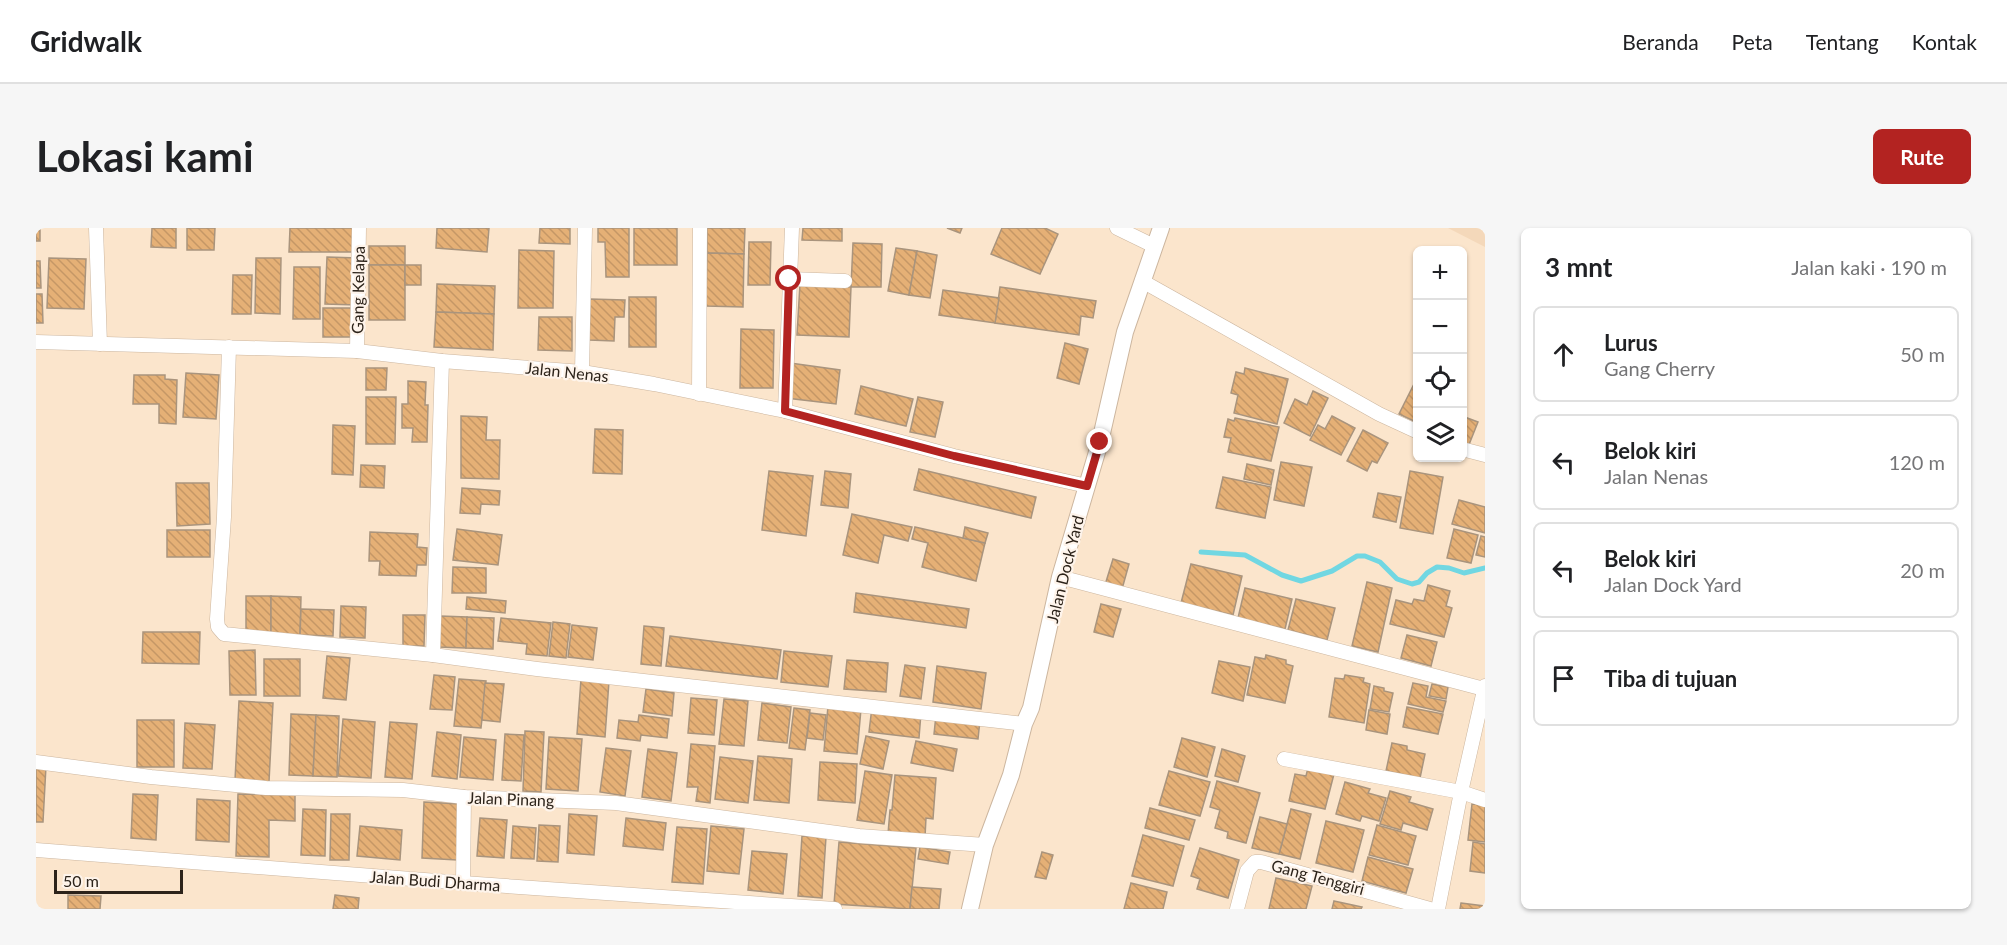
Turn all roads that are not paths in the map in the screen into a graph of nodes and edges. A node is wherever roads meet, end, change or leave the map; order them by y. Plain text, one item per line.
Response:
1 (96, 228) edge
2 (359, 228) edge
3 (585, 228) edge
4 (700, 228) edge
5 (792, 228) edge
6 (1117, 228) edge
7 (1161, 228) edge
8 (1154, 246) junction
9 (789, 279) junction
10 (844, 281) dead end
11 (1142, 281) junction
12 (36, 342) edge
13 (100, 344) junction
14 (229, 348) junction
15 (357, 351) junction
16 (442, 361) junction
17 (582, 372) junction
18 (699, 394) junction
19 (785, 411) junction
20 (1413, 430) edge
21 (1467, 450) edge
22 (1485, 455) edge
23 (1087, 486) junction
24 (1060, 577) junction
25 (433, 655) junction
26 (1485, 687) edge
27 (1024, 724) junction
28 (1284, 759) dead end
29 (36, 762) edge
30 (1461, 792) junction
31 (464, 797) junction
32 (1485, 800) edge
33 (985, 845) junction
34 (36, 850) edge
35 (463, 884) junction
36 (835, 909) edge
37 (970, 909) edge
38 (1237, 909) edge
39 (1430, 909) edge
40 (1438, 909) edge

1 - 13 street
2 - 15 street, Gang Kelapa
3 - 17 street
4 - 18 street
5 - 9 street
6 - 8 street
7 - 8 street, Jalan Dock Yard
8 - 11 street, Jalan Dock Yard
9 - 10 street
9 - 19 street
11 - 20 street
11 - 23 street, Jalan Dock Yard
12 - 13 street, Jalan Nenas
13 - 14 street, Jalan Nenas
14 - 15 street, Jalan Nenas
14 - 25 street
15 - 16 street, Jalan Nenas
16 - 17 street, Jalan Nenas
16 - 25 street
17 - 18 street, Jalan Nenas
18 - 19 street, Jalan Nenas
19 - 23 street, Jalan Nenas
21 - 22 street
23 - 24 street, Jalan Dock Yard
24 - 26 street
24 - 27 street, Jalan Dock Yard
25 - 27 street
26 - 30 street
27 - 33 street, Jalan Dock Yard
28 - 30 street
29 - 31 street, Jalan Pinang
30 - 32 street
30 - 40 street
31 - 33 street, Jalan Pinang
31 - 35 street
33 - 37 street, Jalan Dock Yard
34 - 35 street, Jalan Budi Dharma
35 - 36 street, Jalan Budi Dharma
38 - 39 street, Gang Tenggiri

